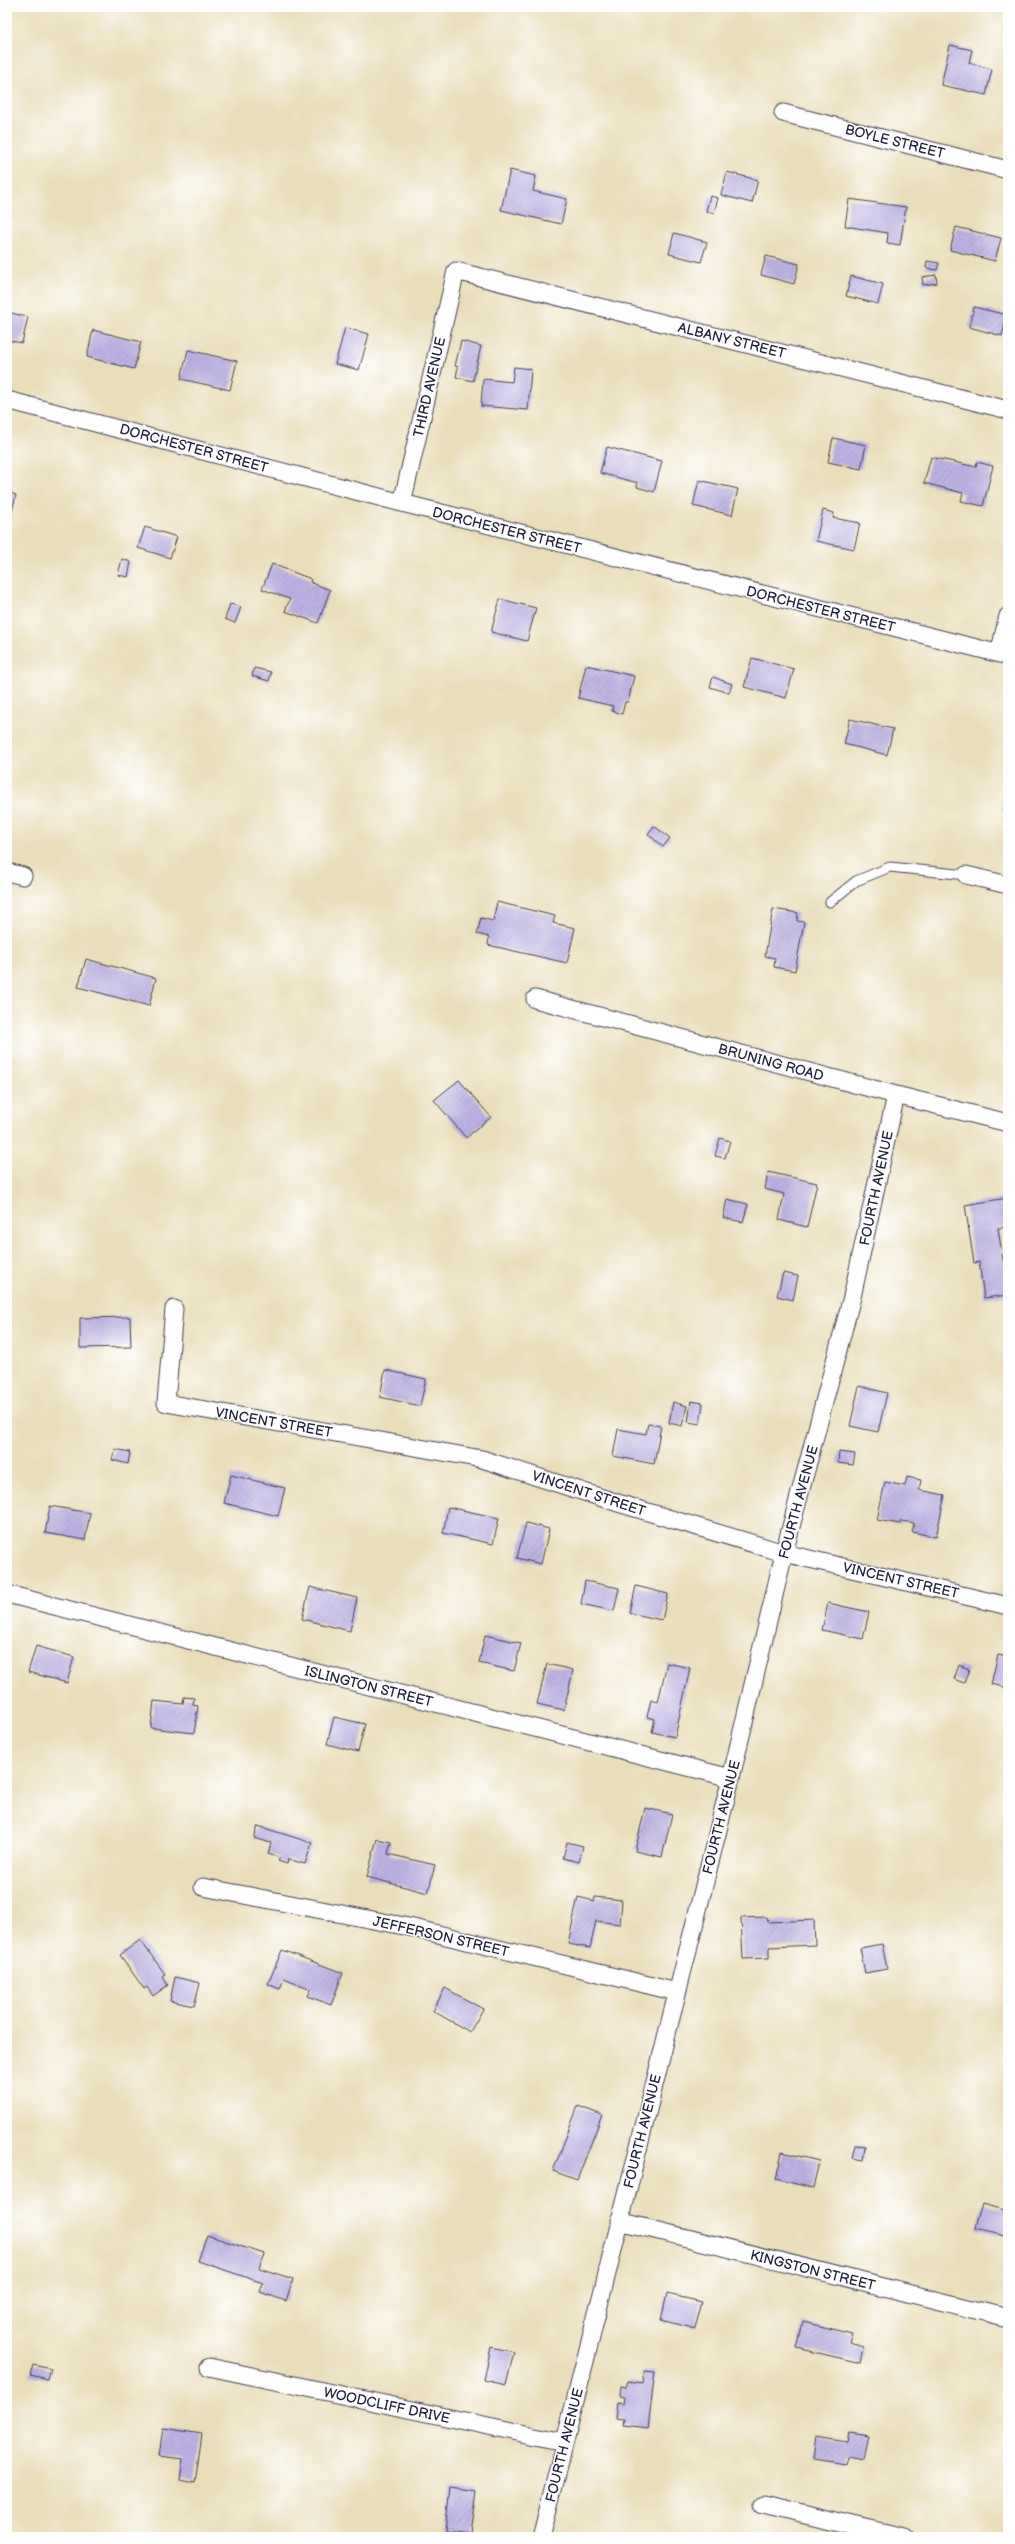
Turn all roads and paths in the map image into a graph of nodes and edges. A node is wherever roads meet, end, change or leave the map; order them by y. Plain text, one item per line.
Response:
1 (783, 113) dead end
2 (1008, 170) edge
3 (456, 271) joint
4 (7, 400) edge
5 (1008, 410) edge
6 (402, 503) junction
7 (1008, 616) edge
8 (1003, 655) edge
9 (966, 875) joint
10 (1008, 885) edge
11 (830, 902) dead end
12 (535, 999) dead end
13 (896, 1095) junction
14 (1008, 1123) edge
15 (174, 1309) dead end
16 (784, 1552) junction
17 (7, 1594) edge
18 (1008, 1606) edge
19 (731, 1778) junction
20 (203, 1887) dead end
21 (677, 1992) junction
22 (619, 2221) junction
23 (1008, 2318) edge
24 (209, 2367) dead end
25 (564, 2442) junction
26 (763, 2504) dead end
27 (542, 2537) edge
28 (904, 2537) edge

1 - 2 street, BOYLE STREET
3 - 5 street, ALBANY STREET
3 - 6 street, THIRD AVENUE
4 - 6 street, DORCHESTER STREET
6 - 8 street, DORCHESTER STREET
7 - 8 street
9 - 10 street
9 - 11 lane
12 - 13 street, BRUNING ROAD
13 - 14 street, BRUNING ROAD
13 - 16 street, FOURTH AVENUE
15 - 16 street, VINCENT STREET
16 - 18 street, VINCENT STREET
16 - 19 street, FOURTH AVENUE
17 - 19 street, ISLINGTON STREET
19 - 21 street, FOURTH AVENUE
20 - 21 street, JEFFERSON STREET
21 - 22 street, FOURTH AVENUE
22 - 23 street, KINGSTON STREET
22 - 25 street, FOURTH AVENUE
24 - 25 street, WOODCLIFF DRIVE
25 - 27 street, FOURTH AVENUE
26 - 28 street

